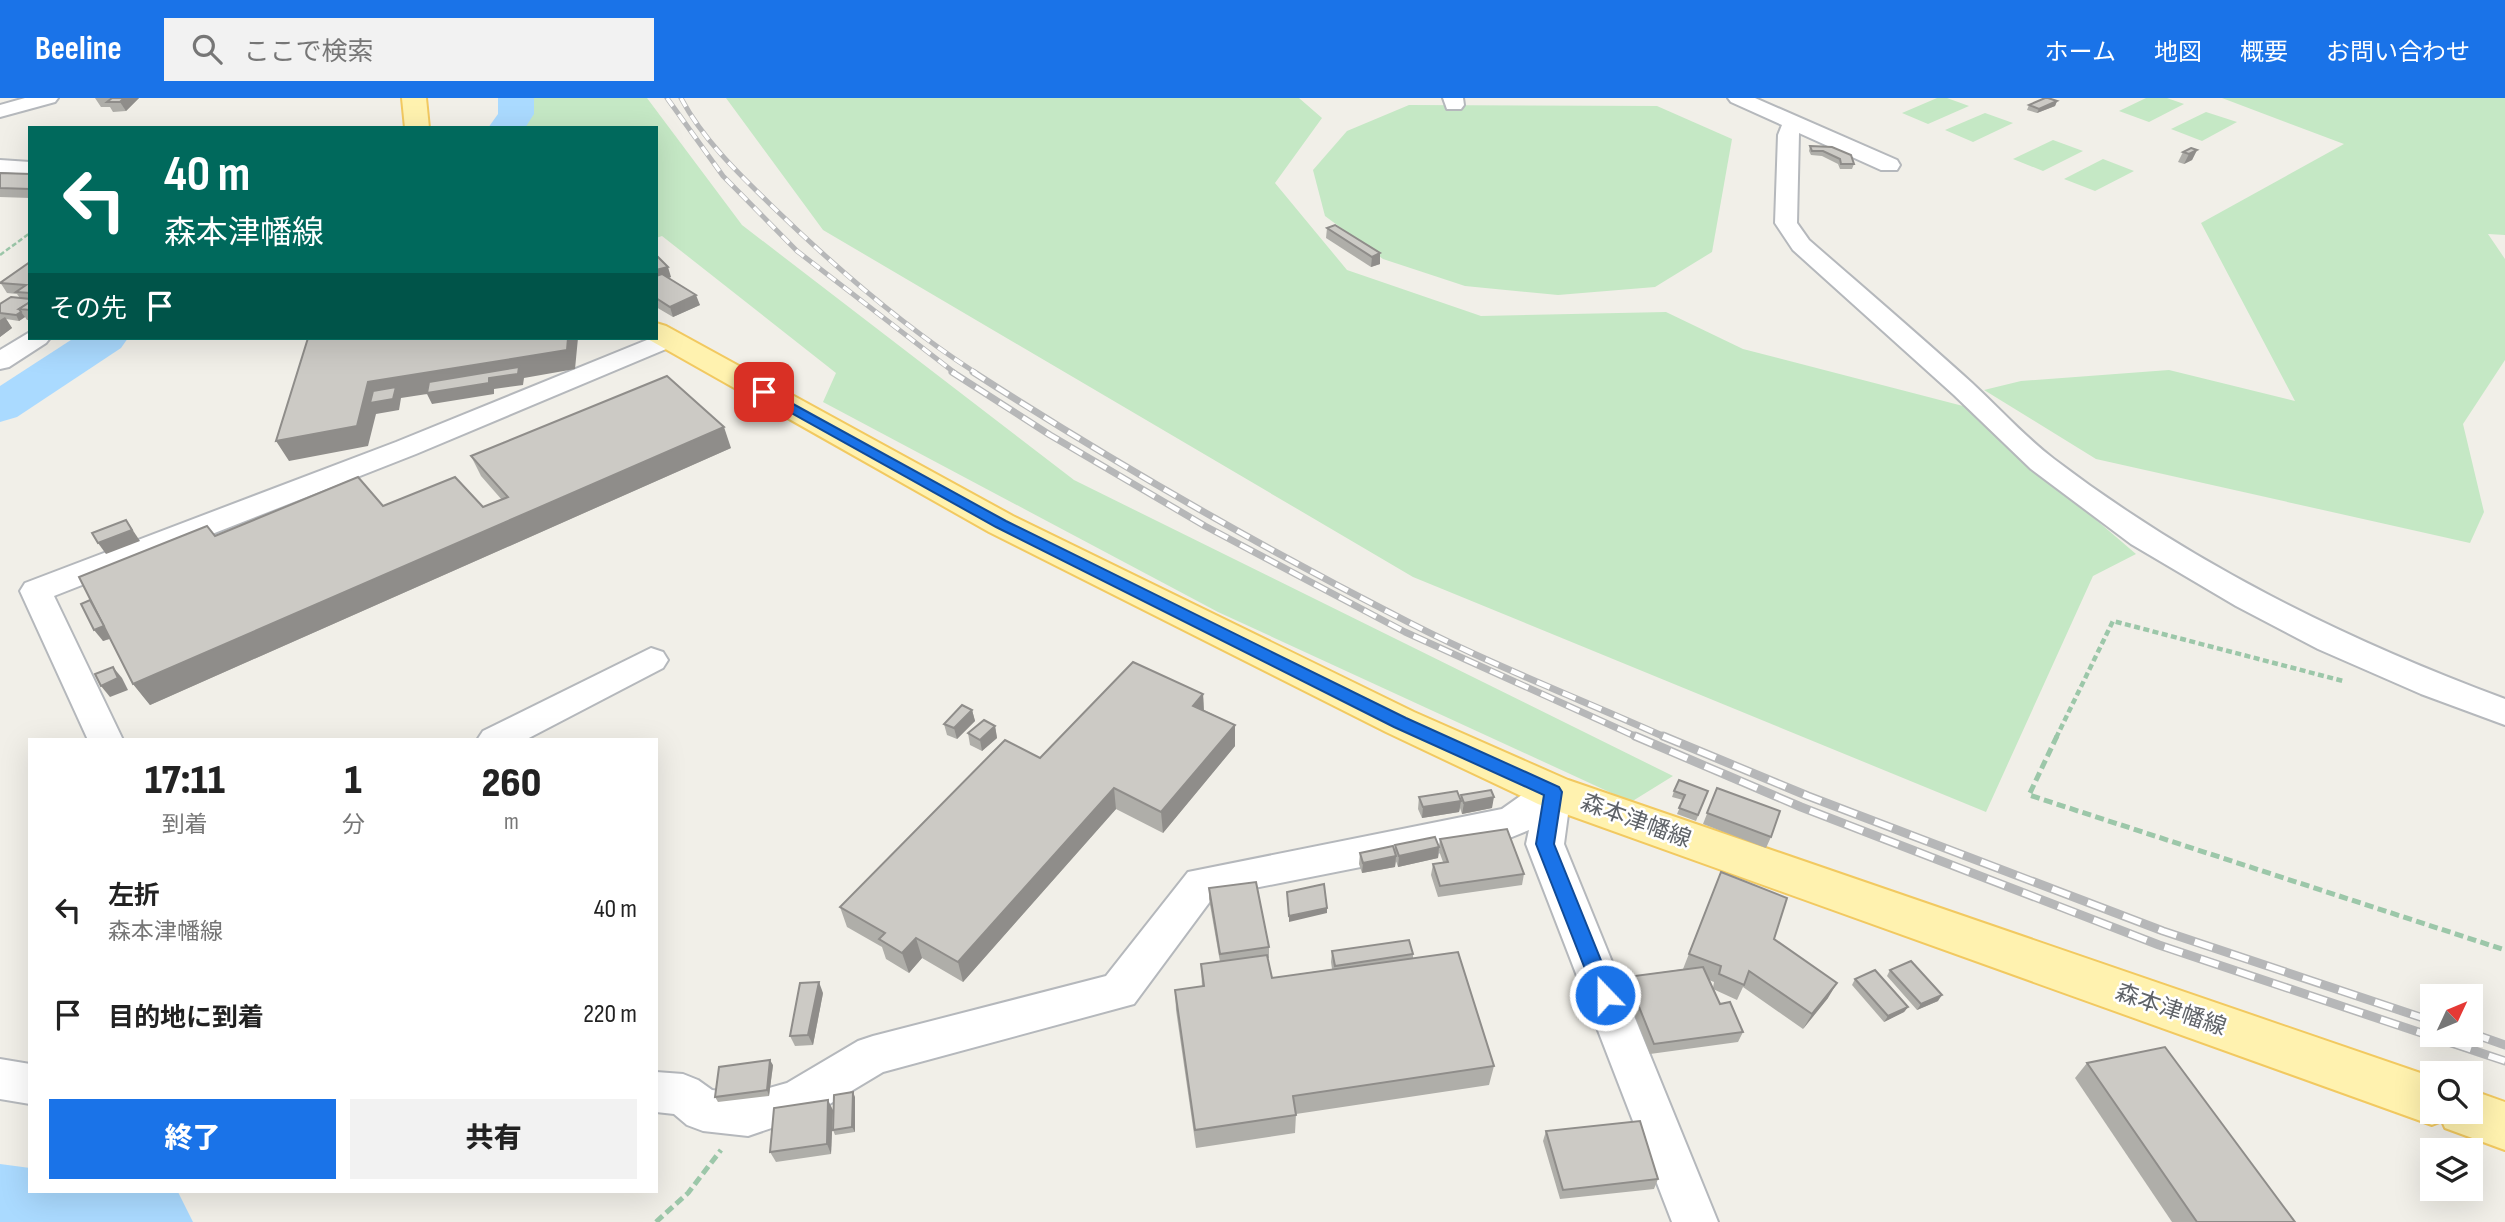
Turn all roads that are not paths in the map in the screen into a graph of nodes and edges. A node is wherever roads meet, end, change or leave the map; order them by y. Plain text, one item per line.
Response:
1 (48, 98) edge
2 (414, 98) edge
3 (1738, 98) edge
4 (0, 111) edge
5 (1793, 123) junction
6 (417, 126) edge
7 (1889, 165) dead end
8 (0, 166) edge
9 (28, 168) edge
10 (663, 336) edge
11 (34, 340) edge
12 (654, 340) edge
13 (0, 361) edge
14 (652, 660) dead end
15 (2505, 712) edge
16 (104, 738) edge
17 (499, 738) edge
18 (1553, 792) junction
19 (0, 1079) edge
20 (28, 1084) edge
21 (670, 1093) edge
22 (2420, 1097) edge
23 (2483, 1118) edge
24 (2505, 1126) edge
25 (1695, 1222) edge

1 - 4 street
2 - 6 main road
3 - 5 street
5 - 7 street
5 - 15 street
8 - 9 street
10 - 18 main road, 森本津幡線
11 - 13 street
12 - 16 street
14 - 17 street
18 - 21 street
18 - 22 main road, 森本津幡線
18 - 25 street
19 - 20 street
23 - 24 main road

